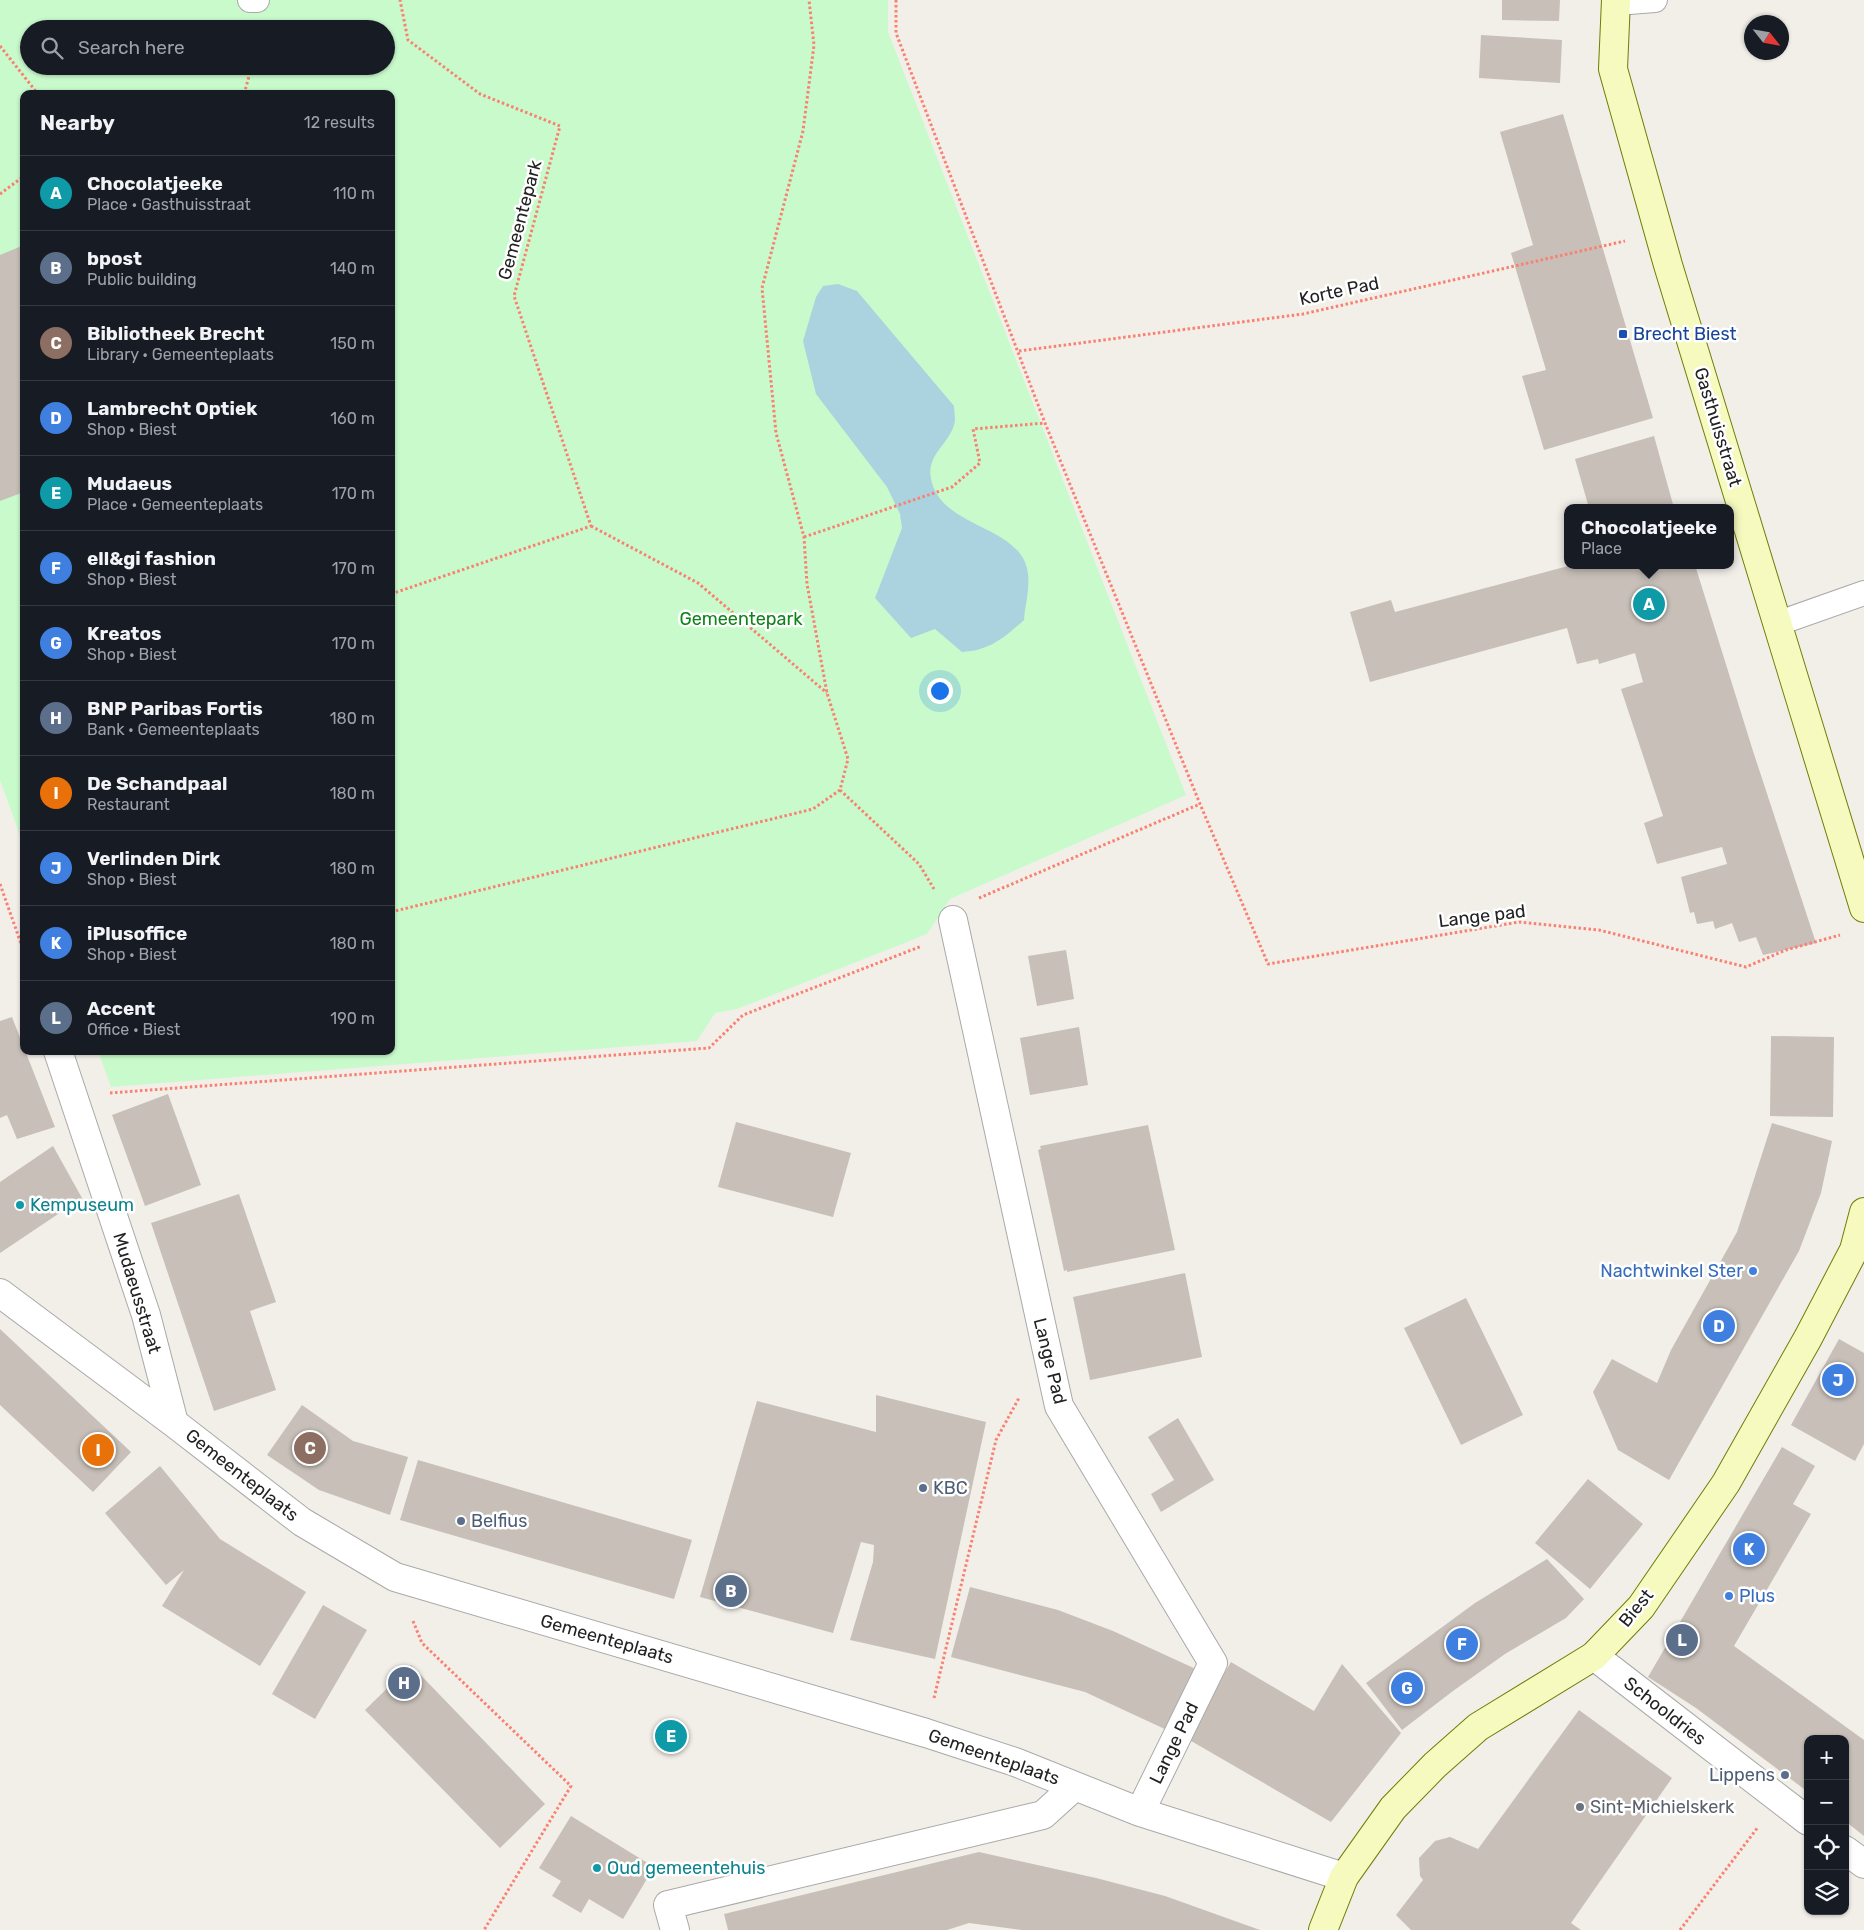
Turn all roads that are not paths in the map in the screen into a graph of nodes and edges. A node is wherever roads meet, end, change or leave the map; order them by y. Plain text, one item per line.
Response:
1 (250, 0) edge
2 (257, 0) edge
3 (1654, 0) edge
4 (1616, 2) edge
5 (1864, 593) edge
6 (1779, 623) junction
7 (1864, 908) edge
8 (952, 920) road end
9 (59, 1055) edge
10 (1864, 1212) edge
11 (0, 1293) edge
12 (174, 1422) junction
13 (1594, 1656) junction
14 (1075, 1786) junction
15 (1140, 1812) junction
16 (1804, 1818) edge
17 (1849, 1853) edge
18 (1864, 1864) edge
19 (1344, 1877) junction
20 (675, 1930) edge
21 (1323, 1930) edge

1 - 2 lane
3 - 4 lane
4 - 6 main road, Gasthuisstraat
5 - 6 lane
6 - 7 main road, Gasthuisstraat
8 - 15 street, Lange Pad
9 - 12 street, Mudaeusstraat
10 - 13 main road, Biest
11 - 12 street, Gemeenteplaats
12 - 14 street, Gemeenteplaats
13 - 16 street, Schooldries
13 - 19 main road, Biest
14 - 15 street, Gemeenteplaats
14 - 20 street, Gemeenteplaats
15 - 19 street, Gemeenteplaats
17 - 18 street
19 - 21 main road, Biest

